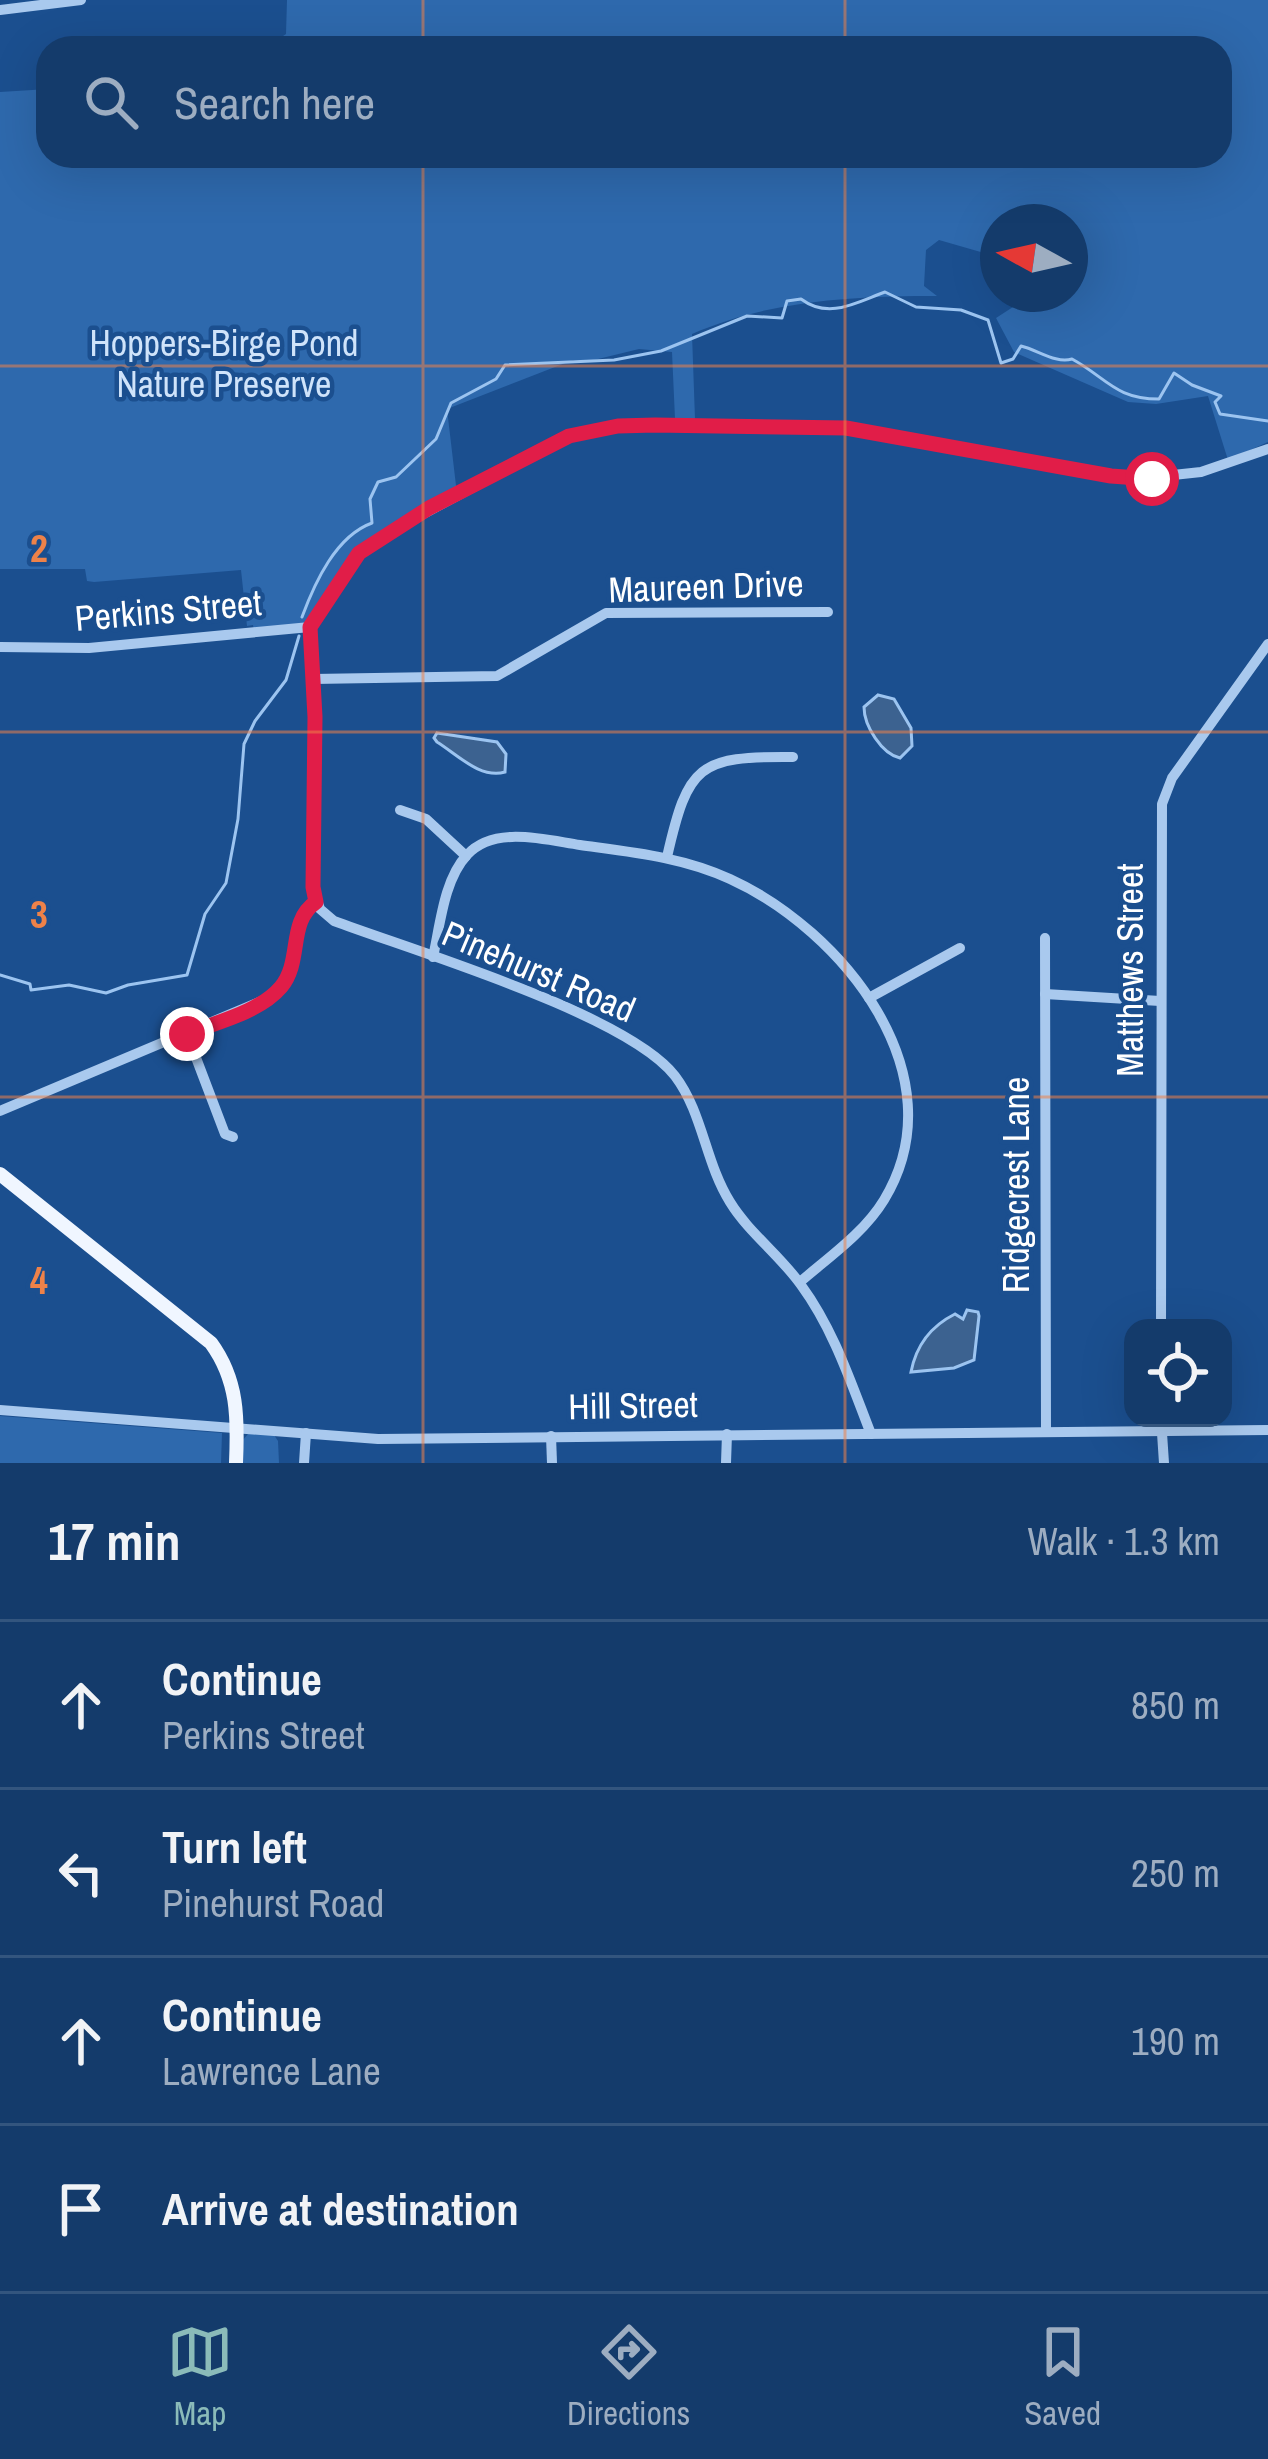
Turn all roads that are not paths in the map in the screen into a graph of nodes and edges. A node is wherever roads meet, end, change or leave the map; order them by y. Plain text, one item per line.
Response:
1 (81, 0) edge
2 (0, 10) edge
3 (1268, 449) edge
4 (828, 611) dead end
5 (310, 627) junction
6 (1268, 644) edge
7 (0, 647) edge
8 (314, 679) junction
9 (793, 757) dead end
10 (400, 810) dead end
11 (466, 856) junction
12 (667, 857) junction
13 (316, 902) junction
14 (1045, 938) dead end
15 (960, 948) dead end
16 (433, 957) junction
17 (1045, 994) junction
18 (869, 998) junction
19 (1160, 1001) junction
20 (187, 1034) junction
21 (0, 1111) edge
22 (233, 1137) dead end
23 (0, 1174) edge
24 (800, 1282) junction
25 (1161, 1319) edge
26 (0, 1410) edge
27 (1129, 1427) edge
28 (1162, 1427) edge
29 (1204, 1427) edge
30 (238, 1429) junction
31 (1268, 1430) edge
32 (1046, 1432) junction
33 (306, 1433) junction
34 (727, 1434) junction
35 (871, 1434) junction
36 (551, 1436) junction
37 (236, 1463) edge
38 (304, 1463) edge
39 (552, 1463) edge
40 (727, 1463) edge
41 (1164, 1463) edge

1 - 2 street
3 - 5 street, Perkins Street
4 - 8 street, Maureen Drive
5 - 7 street, Perkins Street
5 - 8 street
6 - 19 street, Matthews Street
8 - 13 street
9 - 12 street
10 - 11 street
11 - 12 street
11 - 16 street
12 - 18 street
13 - 16 street, Pinehurst Road
13 - 20 street
14 - 17 street, Ridgecrest Lane
15 - 18 street
16 - 24 street, Pinehurst Road
17 - 19 street
17 - 32 street, Ridgecrest Lane
18 - 24 street
19 - 25 street, Matthews Street
20 - 21 street
20 - 22 street
23 - 30 main road
24 - 35 street, Pinehurst Road
26 - 30 street, Hill Street
27 - 32 street, Hill Street
28 - 41 street
29 - 31 street, Hill Street
30 - 33 street, Hill Street
30 - 37 main road
32 - 35 street, Hill Street
33 - 36 street, Hill Street
33 - 38 street
34 - 35 street, Hill Street
34 - 36 street, Hill Street
34 - 40 street
36 - 39 street

